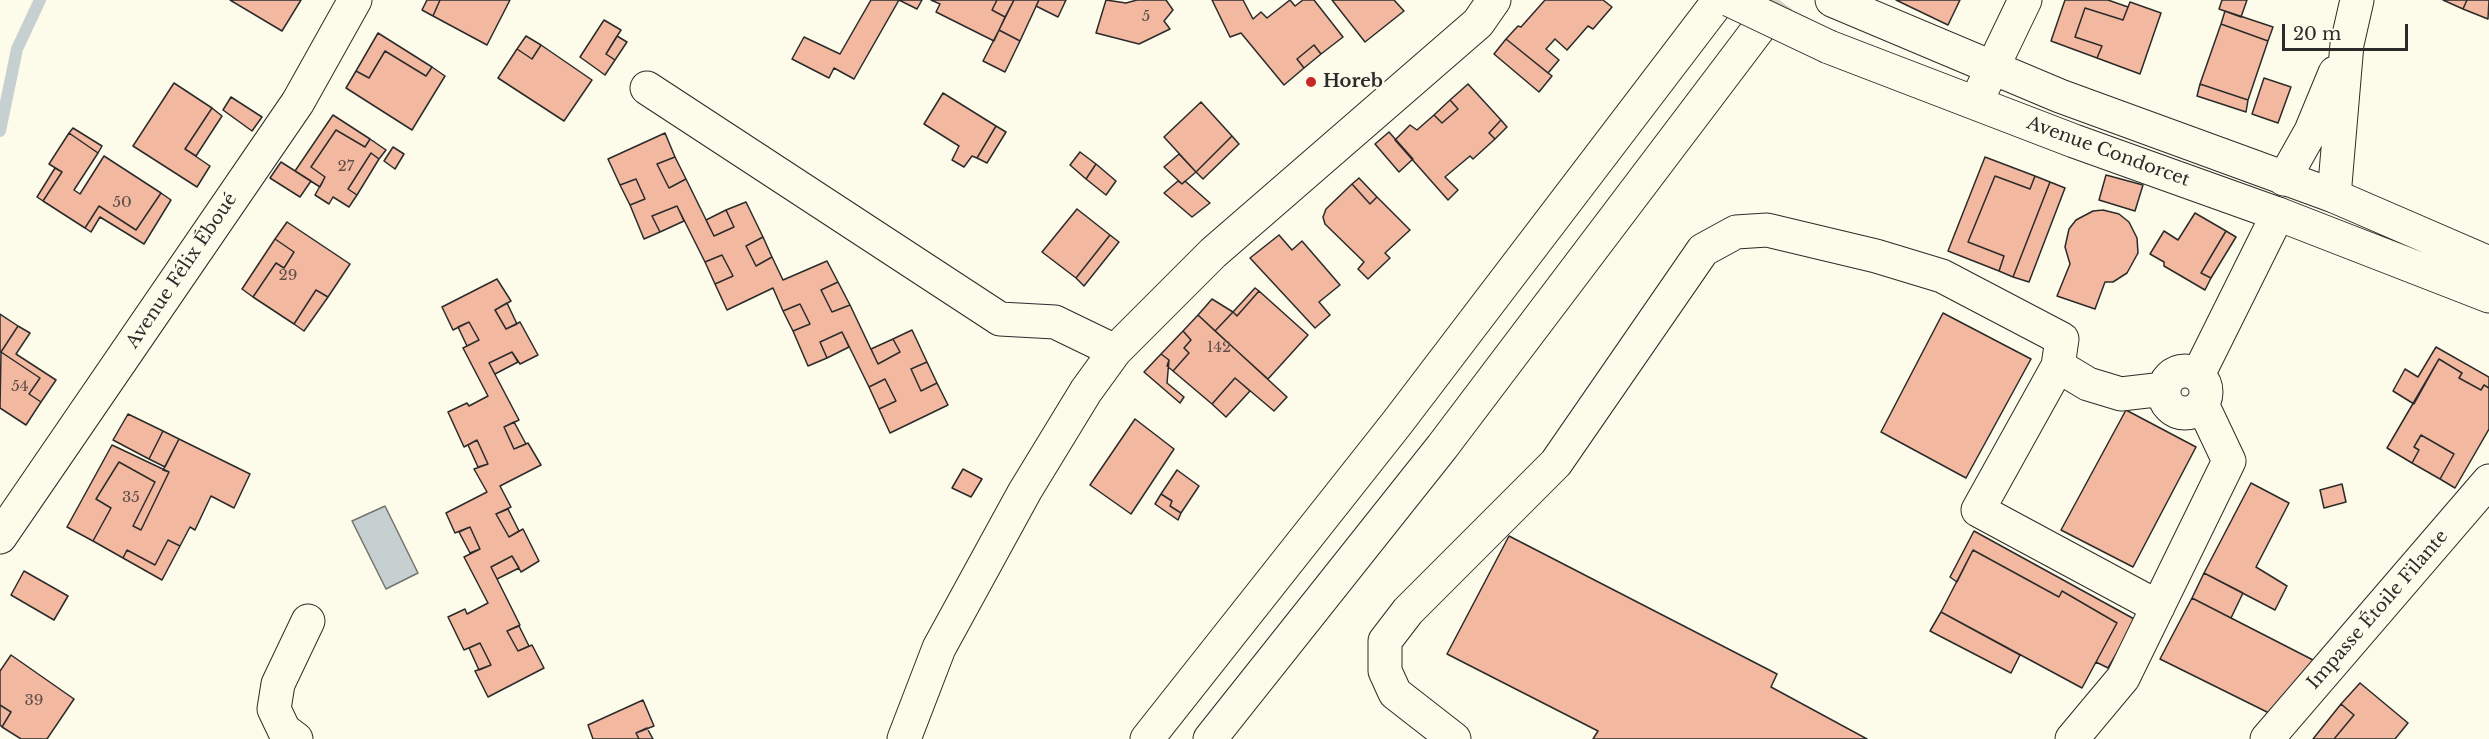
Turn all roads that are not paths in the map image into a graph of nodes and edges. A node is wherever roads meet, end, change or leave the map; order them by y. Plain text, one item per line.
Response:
1 (355, 0) edge
2 (1494, 0) edge
3 (2025, 0) edge
4 (2357, 0) edge
5 (1723, 2) edge
6 (1841, 4) edge
7 (1762, 24) tunnel mouth
8 (2347, 44) junction
9 (1993, 68) junction
10 (647, 88) dead end
11 (1976, 102) junction
12 (2284, 178) junction
13 (2334, 196) junction
14 (2278, 214) junction
15 (2489, 262) edge
16 (2489, 296) edge
17 (1115, 351) junction
18 (2058, 366) junction
19 (2200, 390) junction
20 (2489, 481) edge
21 (0, 537) edge
22 (2158, 607) junction
23 (308, 621) dead end
24 (296, 739) edge
25 (904, 739) edge
26 (1147, 739) edge
27 (1210, 739) edge
28 (1454, 739) edge
29 (2072, 739) edge
30 (2267, 739) edge

1 - 21 main road, Avenue Félix Éboué
2 - 17 main road
3 - 9 main road
4 - 8 main road
5 - 11 main road, Avenue Condorcet, bridge
5 - 26 main road
6 - 9 main road, Avenue Condorcet
7 - 27 main road
8 - 12 main road
8 - 13 main road
9 - 11 main road
9 - 12 main road, Avenue Condorcet
10 - 17 main road
11 - 14 main road, Avenue Condorcet
12 - 13 main road, Avenue Condorcet
12 - 14 main road
13 - 14 main road
13 - 15 main road, Avenue Condorcet
14 - 16 main road, Avenue Condorcet
14 - 19 main road
17 - 25 main road
18 - 19 main road
18 - 22 main road
18 - 28 main road
19 - 22 main road
20 - 30 main road, Impasse Étoile Filante
22 - 29 main road
23 - 24 main road

